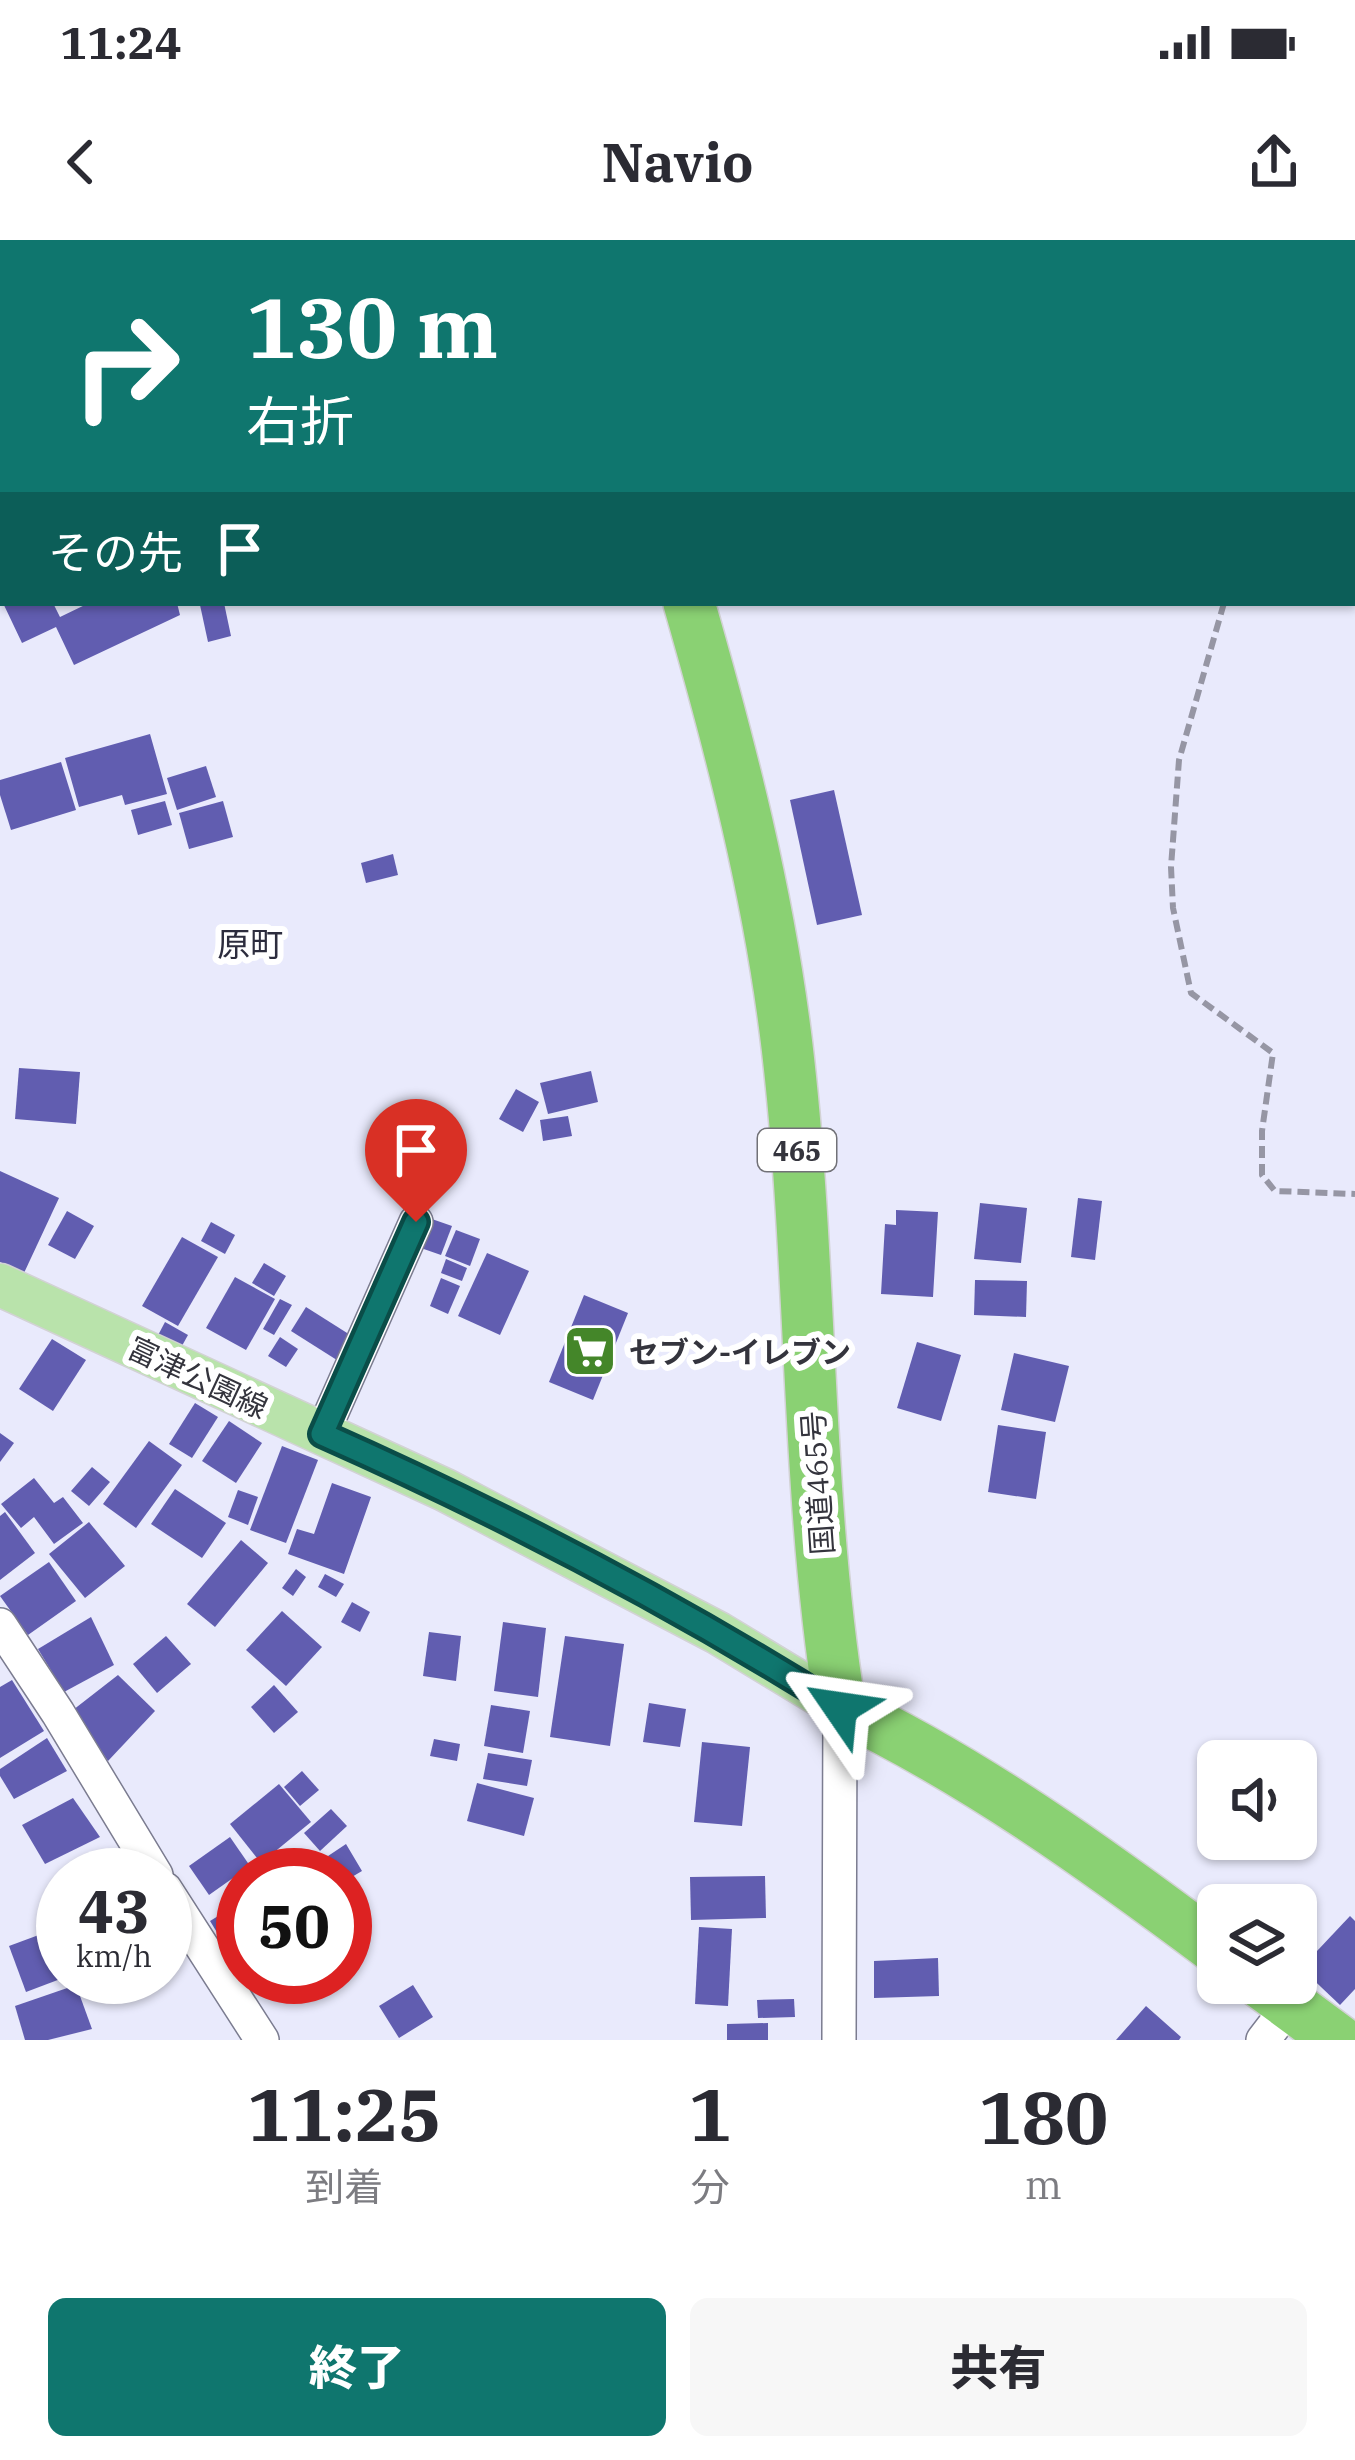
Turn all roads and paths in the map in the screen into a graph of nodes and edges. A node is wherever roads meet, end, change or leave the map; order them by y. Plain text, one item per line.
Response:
1 (690, 606) edge
2 (1223, 606) edge
3 (1355, 1194) edge
4 (416, 1222) dead end
5 (0, 1285) edge
6 (322, 1434) junction
7 (0, 1625) edge
8 (840, 1708) junction
9 (140, 1848) edge
10 (192, 1931) edge
11 (1197, 1935) edge
12 (1271, 2009) edge
13 (262, 2040) edge
14 (839, 2040) edge
15 (1338, 2040) edge

1 - 8 highway, 国道465号 / 465
2 - 3 path
4 - 6 street
5 - 6 main road, 富津公園線
6 - 8 main road, 富津公園線
7 - 9 street
8 - 11 highway
8 - 14 street
10 - 13 street
12 - 15 highway

